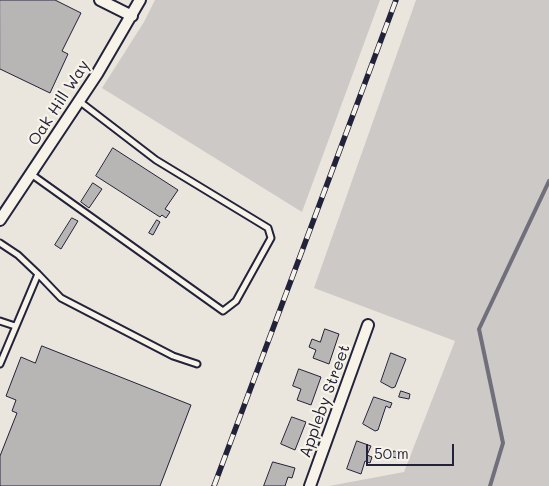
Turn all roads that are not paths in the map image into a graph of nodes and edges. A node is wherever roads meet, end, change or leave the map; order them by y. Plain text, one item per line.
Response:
1 (100, 0) edge
2 (140, 0) edge
3 (132, 16) junction
4 (79, 101) junction
5 (31, 173) junction
6 (0, 220) edge
7 (0, 243) edge
8 (38, 274) junction
9 (0, 321) edge
10 (368, 325) dead end
11 (15, 326) junction
12 (0, 364) edge
13 (197, 364) dead end
14 (310, 486) edge

1 - 3 street
2 - 3 street, Oak Hill Way
3 - 4 street, Oak Hill Way
4 - 5 street, Oak Hill Way
4 - 5 lane
5 - 6 street, Oak Hill Way
7 - 8 lane
8 - 11 lane
8 - 13 lane
9 - 11 lane
10 - 14 street, Appleby Street
11 - 12 lane

